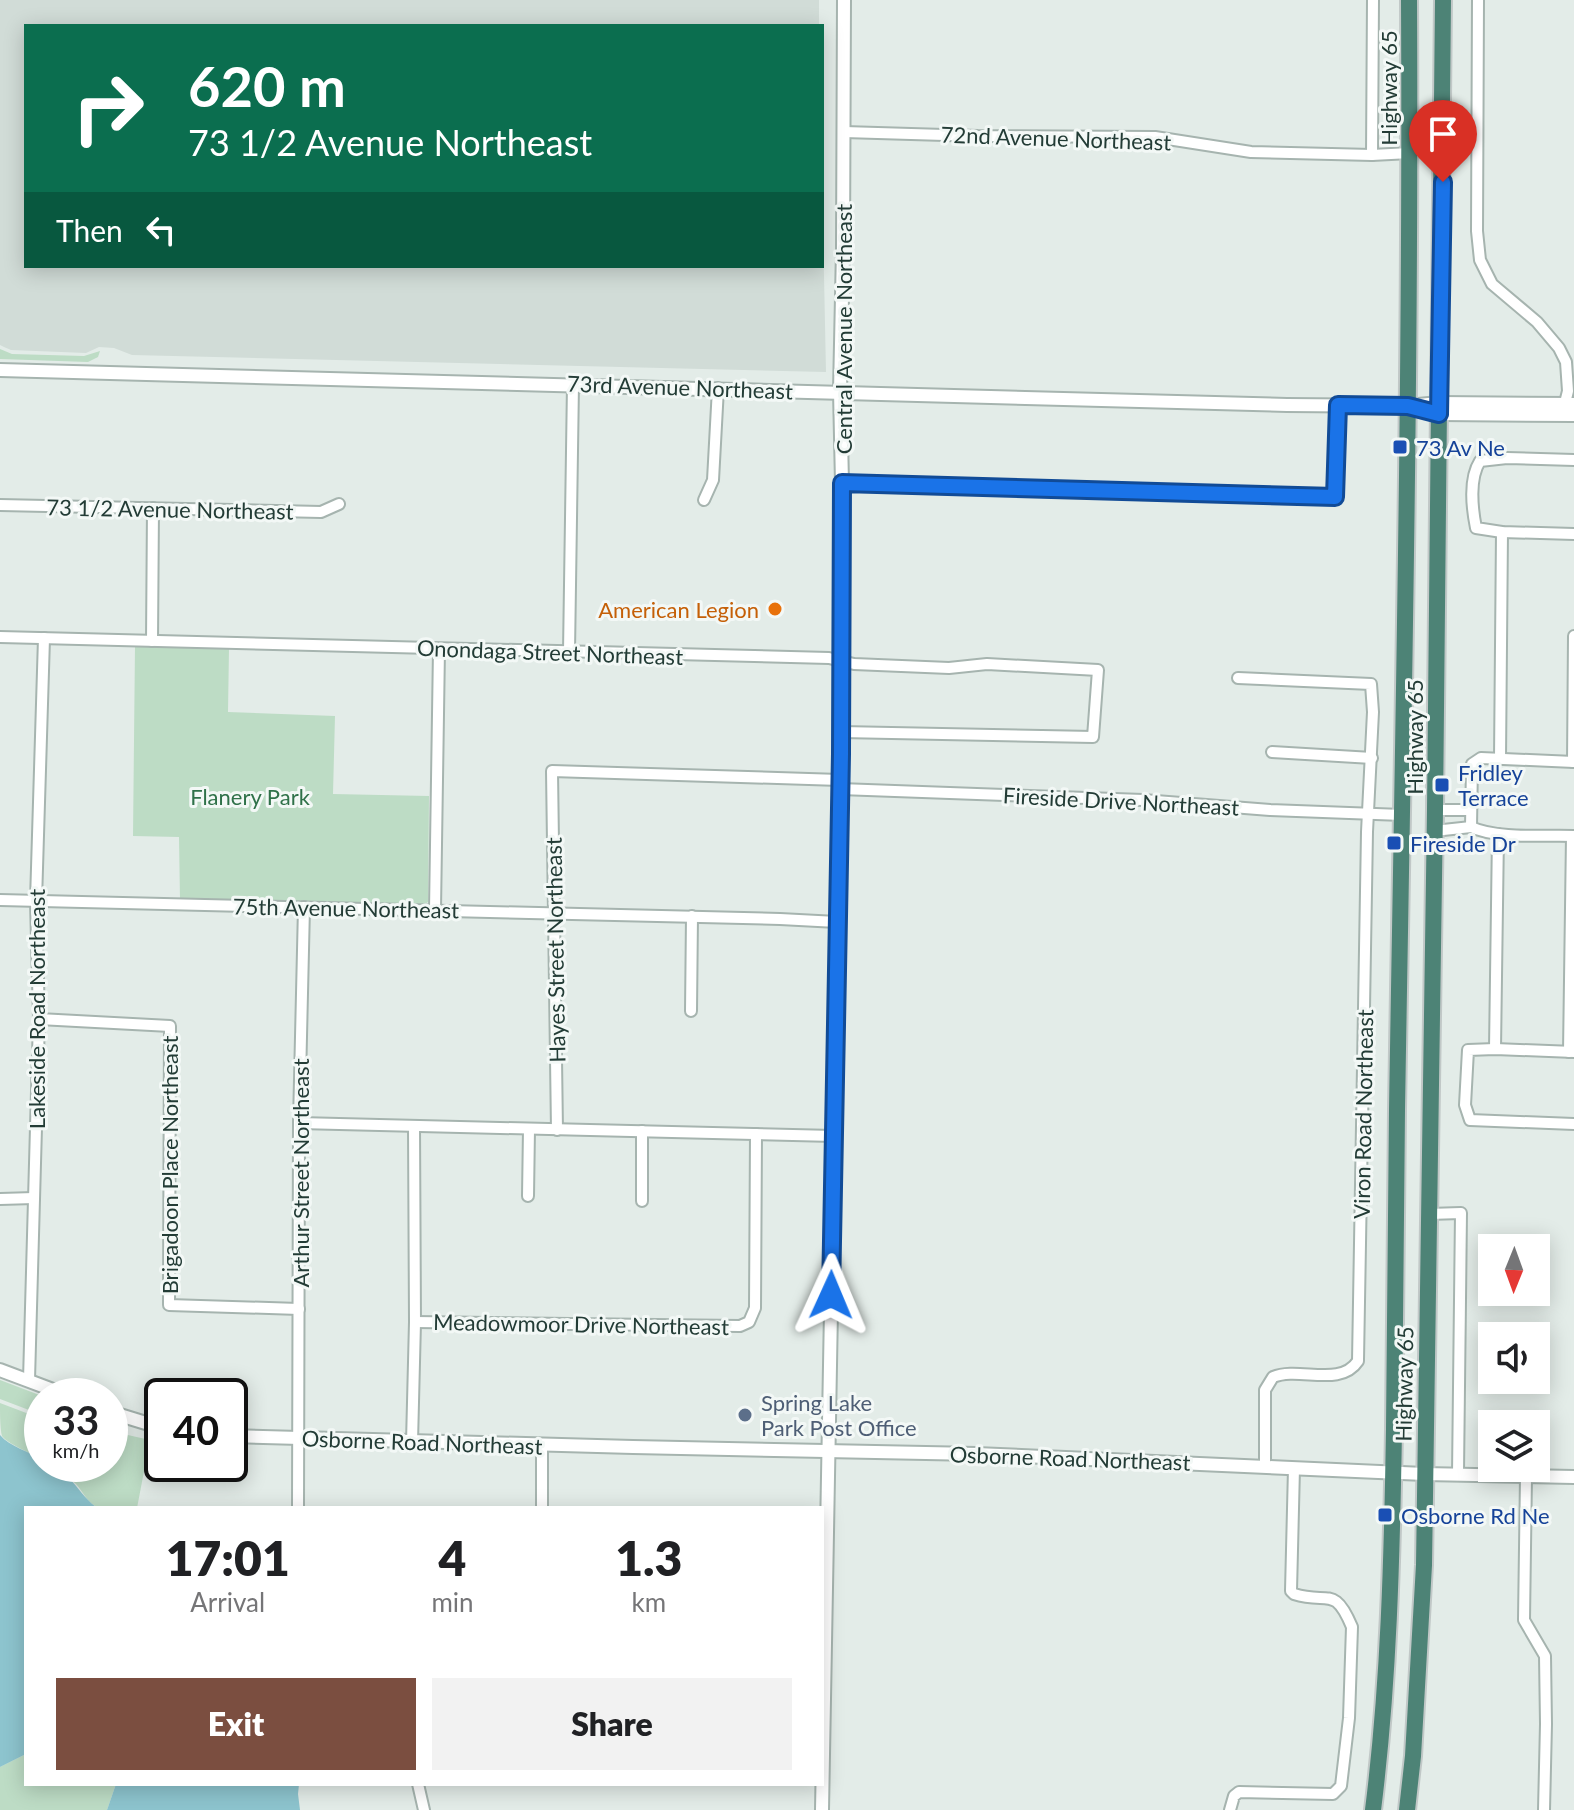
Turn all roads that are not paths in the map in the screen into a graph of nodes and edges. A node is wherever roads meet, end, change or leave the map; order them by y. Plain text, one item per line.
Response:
1 (844, 0) edge
2 (1373, 0) edge
3 (1409, 0) edge
4 (1443, 0) edge
5 (1478, 0) edge
6 (844, 132) junction
7 (1410, 153) junction
8 (1372, 155) junction
9 (0, 370) edge
10 (573, 384) junction
11 (718, 388) junction
12 (840, 391) junction
13 (1338, 405) junction
14 (1408, 406) junction
15 (1439, 409) junction
16 (1570, 409) edge
17 (1574, 460) edge
18 (842, 483) junction
19 (704, 500) dead end
20 (339, 504) dead end
21 (0, 505) edge
22 (153, 508) junction
23 (1502, 532) junction
24 (1574, 534) edge
25 (1574, 636) edge
26 (0, 637) edge
27 (44, 638) junction
28 (152, 641) junction
29 (439, 649) junction
30 (569, 652) junction
31 (841, 661) junction
32 (1238, 678) dead end
33 (841, 732) junction
34 (1272, 752) dead end
35 (1372, 758) junction
36 (1500, 758) junction
37 (1573, 762) edge
38 (552, 771) joint
39 (840, 785) junction
40 (1435, 810) junction
41 (1471, 810) junction
42 (1368, 815) junction
43 (1402, 815) junction
44 (1471, 827) junction
45 (1434, 831) junction
46 (1498, 834) junction
47 (1573, 836) edge
48 (0, 900) edge
49 (36, 901) junction
50 (304, 907) junction
51 (435, 910) junction
52 (554, 913) junction
53 (692, 916) junction
54 (837, 922) junction
55 (691, 1011) dead end
56 (39, 1019) junction
57 (1495, 1049) junction
58 (1571, 1052) edge
59 (299, 1123) junction
60 (1574, 1124) edge
61 (414, 1126) junction
62 (529, 1129) junction
63 (557, 1130) junction
64 (642, 1131) junction
65 (756, 1134) junction
66 (834, 1136) junction
67 (528, 1196) dead end
68 (34, 1198) junction
69 (0, 1199) edge
70 (642, 1201) dead end
71 (1429, 1214) junction
72 (299, 1309) junction
73 (415, 1322) junction
74 (0, 1370) edge
75 (24, 1378) edge
76 (29, 1378) edge
77 (248, 1437) edge
78 (297, 1439) junction
79 (412, 1442) junction
80 (542, 1445) junction
81 (829, 1451) junction
82 (1265, 1467) junction
83 (1294, 1468) junction
84 (1394, 1472) junction
85 (1424, 1474) junction
86 (1458, 1474) junction
87 (1478, 1475) edge
88 (1550, 1476) edge
89 (1574, 1477) edge
90 (1526, 1482) edge
91 (298, 1506) edge
92 (542, 1506) edge
93 (824, 1625) edge
94 (418, 1786) edge
95 (822, 1786) edge
96 (424, 1810) edge
97 (822, 1810) edge
98 (1230, 1810) edge
99 (1373, 1810) edge
100 (1407, 1810) edge
101 (1544, 1810) edge

1 - 6 street, Central Avenue Northeast
2 - 8 street
3 - 7 highway, Highway 65
4 - 15 highway, Highway 65
5 - 16 street
6 - 8 street, 72nd Avenue Northeast
6 - 12 street, Central Avenue Northeast
7 - 8 street, 72nd Avenue Northeast
7 - 14 highway, Highway 65
9 - 10 street, 73rd Avenue Northeast
10 - 11 street, 73rd Avenue Northeast
10 - 30 street
11 - 12 street, 73rd Avenue Northeast
11 - 19 street
12 - 13 street, 73rd Avenue Northeast
12 - 18 street, Central Avenue Northeast
13 - 14 street, 73rd Avenue Northeast
13 - 18 street
14 - 15 street, 73rd Avenue Northeast
14 - 43 highway, Highway 65
15 - 16 street, 73rd Avenue Northeast
15 - 40 highway, Highway 65
17 - 23 street
18 - 31 street, Central Avenue Northeast
20 - 22 street, 73 1/2 Avenue Northeast
21 - 22 street, 73 1/2 Avenue Northeast
22 - 28 street
23 - 24 street
23 - 36 street
25 - 37 street
26 - 27 street, Onondaga Street Northeast
27 - 28 street, Onondaga Street Northeast
27 - 49 street, Lakeside Road Northeast
28 - 29 street, Onondaga Street Northeast
29 - 30 street, Onondaga Street Northeast
29 - 51 street
30 - 31 street, Onondaga Street Northeast
31 - 33 street, Central Avenue Northeast
31 - 33 street, Onondaga Street Northeast
32 - 35 street, Viron Road Northeast
33 - 39 street, Central Avenue Northeast
34 - 35 street
35 - 42 street, Viron Road Northeast
36 - 37 street
36 - 41 street
38 - 39 street, Fireside Drive Northeast
38 - 52 street, Hayes Street Northeast
39 - 42 street, Fireside Drive Northeast
39 - 54 street, Central Avenue Northeast
40 - 41 street
40 - 45 highway, Highway 65
41 - 44 street
42 - 43 street, Fireside Drive Northeast
42 - 82 street, Viron Road Northeast
43 - 84 highway, Highway 65
44 - 45 street
44 - 46 street
45 - 71 highway, Highway 65
46 - 47 street
46 - 57 street
47 - 58 street
48 - 49 street, 75th Avenue Northeast
49 - 50 street, 75th Avenue Northeast
49 - 56 street, Lakeside Road Northeast
50 - 51 street, 75th Avenue Northeast
50 - 59 street, Arthur Street Northeast
51 - 52 street, 75th Avenue Northeast
52 - 53 street, 75th Avenue Northeast
52 - 63 street, Hayes Street Northeast
53 - 54 street, 75th Avenue Northeast
53 - 55 street
54 - 66 street, Central Avenue Northeast
56 - 68 street, Lakeside Road Northeast
56 - 72 street, Brigadoon Place Northeast
57 - 58 street
57 - 60 street
59 - 61 street
59 - 72 street, Arthur Street Northeast
61 - 62 street
61 - 73 street
62 - 63 street
62 - 67 street
63 - 64 street
64 - 65 street
64 - 70 street
65 - 66 street
65 - 73 street, Meadowmoor Drive Northeast
66 - 81 street, Central Avenue Northeast
68 - 69 street
68 - 76 street, Lakeside Road Northeast
71 - 85 highway, Highway 65
71 - 86 street
72 - 78 street, Arthur Street Northeast
73 - 79 street
74 - 75 street
77 - 78 street, Osborne Road Northeast
78 - 79 street, Osborne Road Northeast
78 - 91 street, Arthur Street Northeast
79 - 80 street, Osborne Road Northeast
80 - 81 street, Osborne Road Northeast
80 - 92 street
81 - 82 street, Osborne Road Northeast
81 - 93 street, Central Avenue Northeast
82 - 83 street, Osborne Road Northeast
83 - 84 street, Osborne Road Northeast
83 - 98 street
84 - 85 street, Osborne Road Northeast
84 - 99 highway, Highway 65
85 - 86 street, Osborne Road Northeast
85 - 100 highway, Highway 65
86 - 87 street, Osborne Road Northeast
88 - 89 street, Osborne Road Northeast
90 - 101 street
94 - 96 street
95 - 97 street, Central Avenue Northeast

